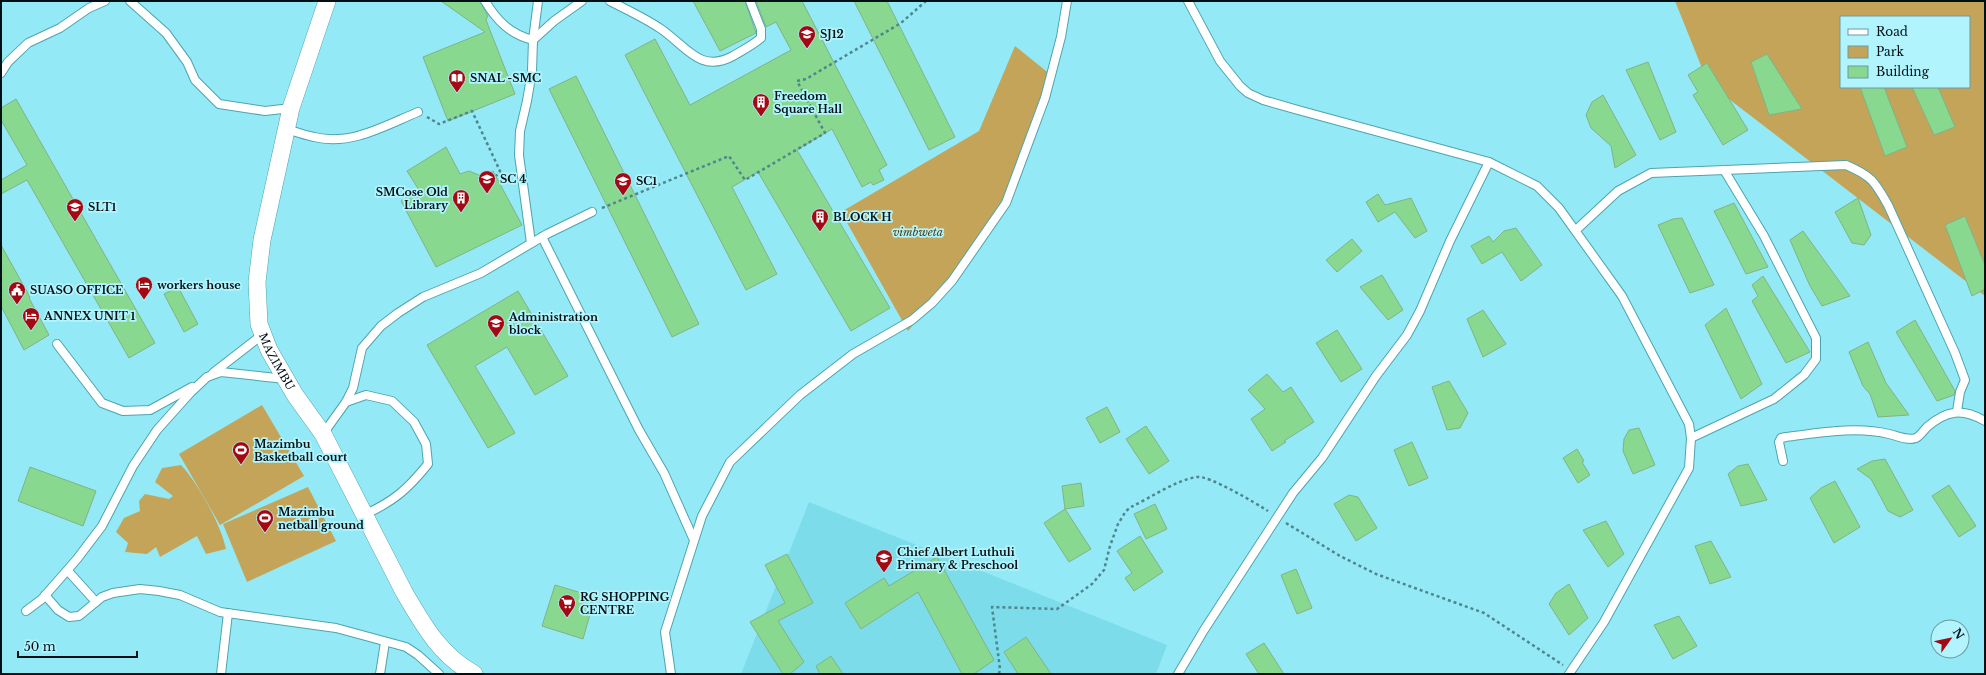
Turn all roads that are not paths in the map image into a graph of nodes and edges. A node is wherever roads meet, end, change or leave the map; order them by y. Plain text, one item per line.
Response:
1 (105, 1) edge
2 (130, 1) edge
3 (327, 1) edge
4 (485, 1) edge
5 (538, 1) edge
6 (582, 1) edge
7 (610, 1) edge
8 (750, 1) edge
9 (1068, 1) edge
10 (1188, 1) edge
11 (533, 40) junction
12 (1, 73) edge
13 (291, 108) junction
14 (418, 112) road end
15 (287, 129) junction
16 (1489, 162) junction
17 (1724, 170) junction
18 (592, 212) road end
19 (1576, 230) junction
20 (542, 237) junction
21 (531, 243) junction
22 (262, 335) junction
23 (57, 344) dead end
24 (208, 377) junction
25 (286, 379) junction
26 (346, 402) junction
27 (1958, 411) junction
28 (1985, 421) edge
29 (323, 434) junction
30 (1691, 438) junction
31 (1783, 461) dead end
32 (364, 515) junction
33 (693, 538) junction
34 (68, 571) junction
35 (46, 595) junction
36 (96, 602) junction
37 (26, 611) dead end
38 (228, 613) junction
39 (385, 642) junction
40 (1570, 672) edge
41 (221, 674) edge
42 (380, 674) edge
43 (439, 674) edge
44 (474, 674) edge
45 (671, 674) edge
46 (1178, 674) edge

1 - 12 lane
2 - 13 lane
3 - 13 street, MAZIMBU
4 - 11 lane
5 - 11 lane
6 - 11 lane
7 - 8 lane
9 - 33 lane
10 - 16 lane
11 - 21 lane
13 - 15 street, MAZIMBU
14 - 15 lane
15 - 22 street, MAZIMBU
16 - 19 lane
16 - 46 lane
17 - 19 lane
17 - 27 lane
17 - 30 lane
18 - 20 lane
19 - 30 lane
20 - 21 lane
20 - 33 lane
21 - 26 lane
22 - 24 lane
22 - 25 street, MAZIMBU
23 - 24 lane
24 - 25 lane
24 - 34 lane
25 - 29 street, MAZIMBU
26 - 29 lane
26 - 32 lane
27 - 28 lane
27 - 31 lane
29 - 32 street, MAZIMBU
30 - 40 lane
32 - 44 street, MAZIMBU
33 - 45 lane
34 - 35 lane
34 - 36 lane
35 - 36 lane
35 - 37 lane
36 - 38 lane
38 - 39 lane
38 - 41 lane
39 - 42 lane
39 - 43 lane

